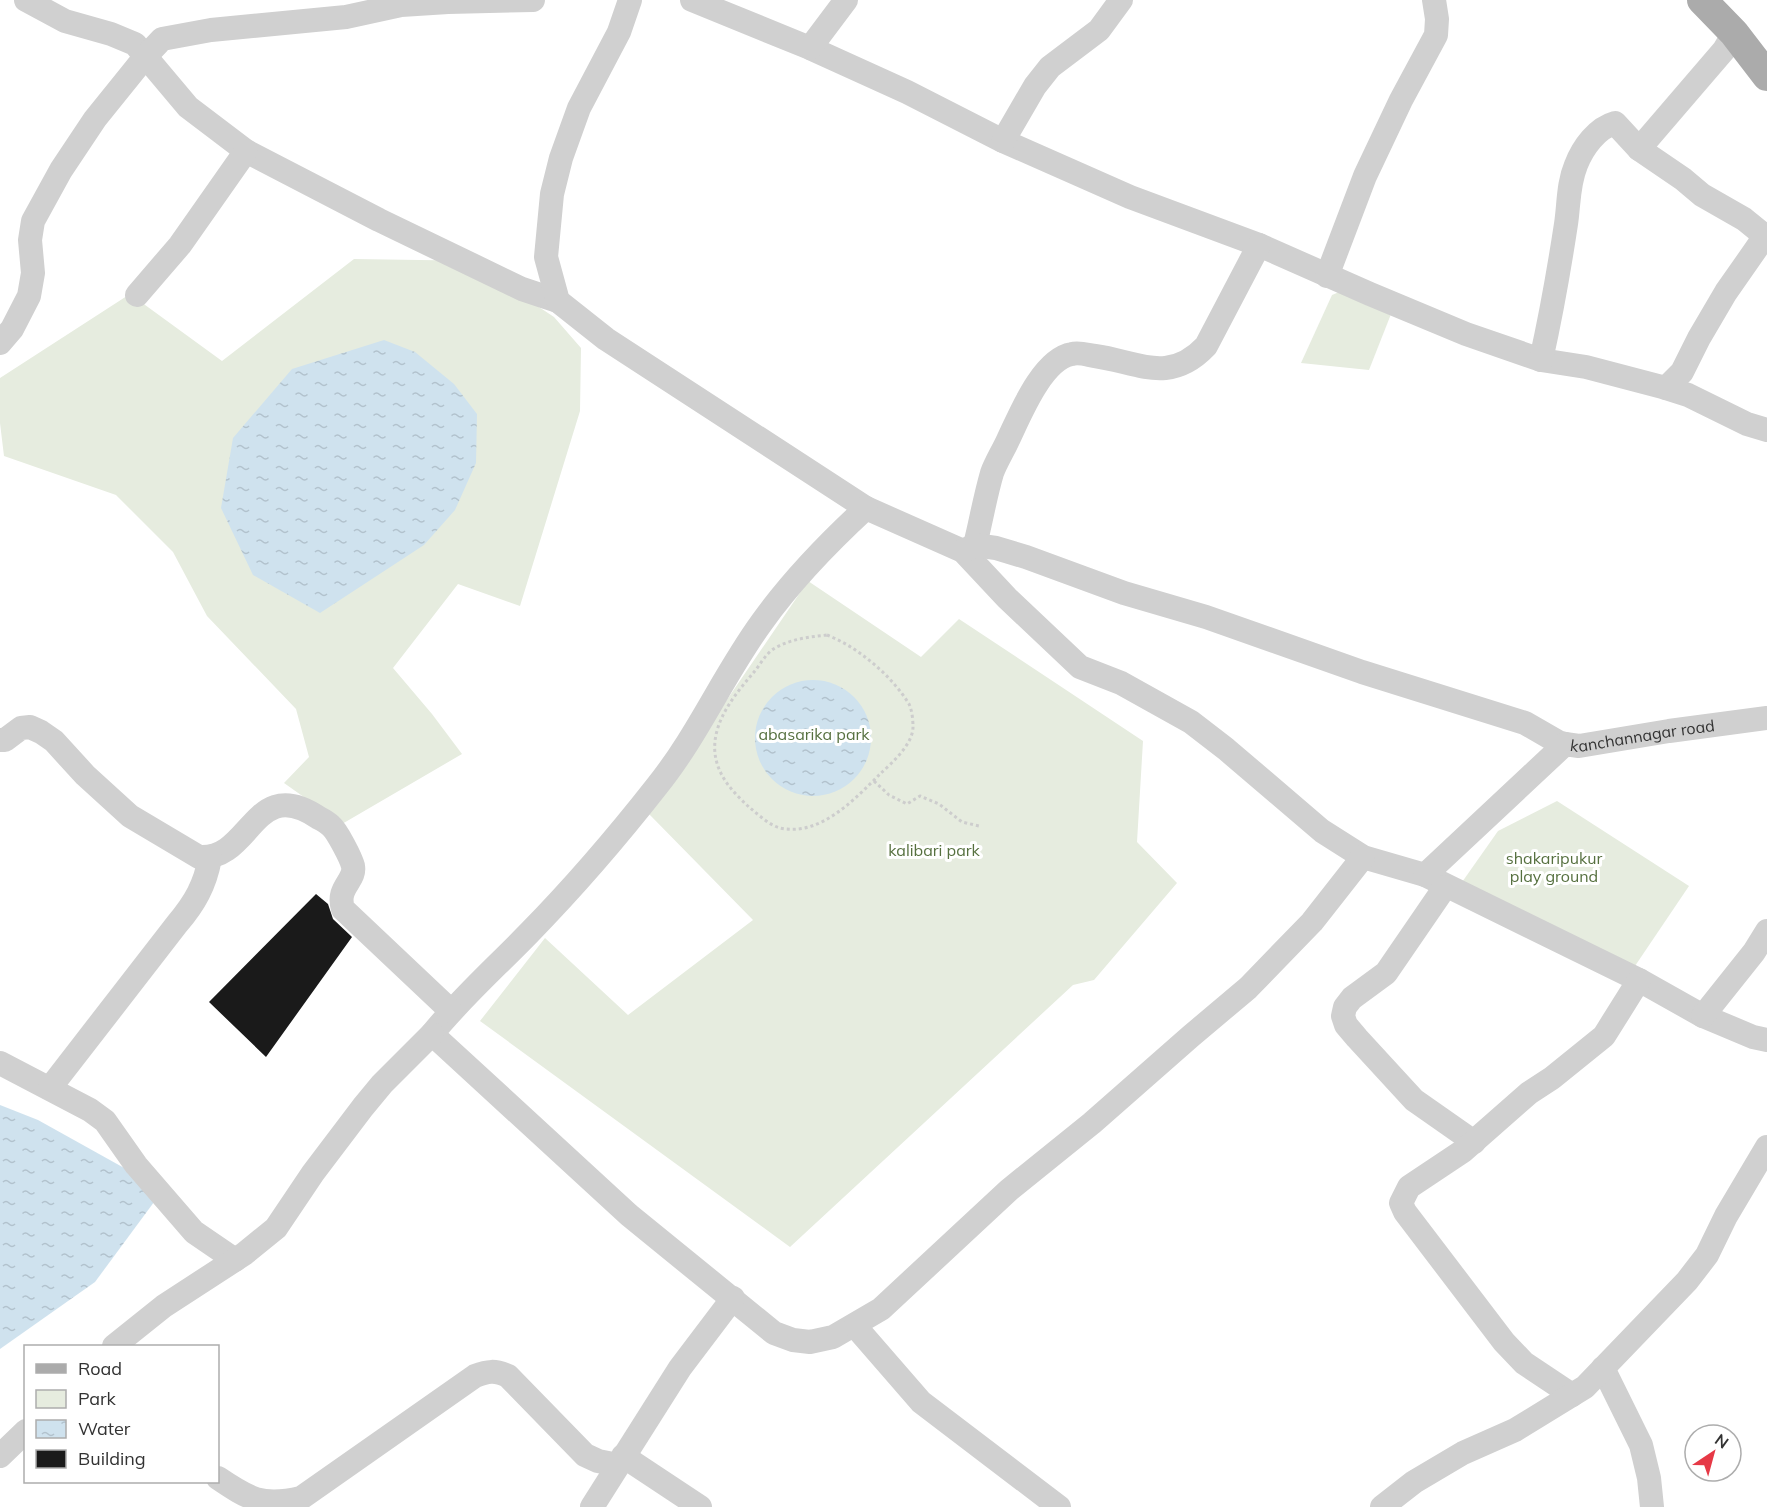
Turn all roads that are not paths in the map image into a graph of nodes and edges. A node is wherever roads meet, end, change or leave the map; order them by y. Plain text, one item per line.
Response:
1 (26, 0) edge
2 (533, 0) edge
3 (630, 0) edge
4 (692, 0) edge
5 (846, 0) edge
6 (1121, 0) edge
7 (1434, 0) edge
8 (1702, 0) edge
9 (1734, 33) junction
10 (810, 48) junction
11 (145, 57) junction
12 (1767, 76) edge
13 (1003, 141) junction
14 (1639, 149) junction
15 (246, 151) junction
16 (1259, 245) junction
17 (1327, 276) junction
18 (137, 295) dead end
19 (558, 300) junction
20 (0, 343) edge
21 (1540, 360) junction
22 (1666, 388) junction
23 (1767, 430) edge
24 (866, 508) junction
25 (969, 548) junction
26 (1767, 718) edge
27 (0, 740) edge
28 (1565, 744) junction
29 (1363, 857) junction
30 (210, 858) junction
31 (1435, 881) junction
32 (1767, 931) edge
33 (1639, 980) junction
34 (451, 1011) junction
35 (1702, 1016) junction
36 (432, 1034) junction
37 (1767, 1040) edge
38 (0, 1063) edge
39 (50, 1088) junction
40 (1474, 1142) junction
41 (1767, 1147) edge
42 (235, 1260) junction
43 (733, 1298) junction
44 (855, 1326) junction
45 (116, 1345) edge
46 (1603, 1368) junction
47 (1572, 1395) junction
48 (24, 1433) edge
49 (0, 1456) edge
50 (621, 1460) junction
51 (219, 1479) edge
52 (592, 1507) edge
53 (700, 1507) edge
54 (1059, 1507) edge
55 (1382, 1507) edge
56 (1652, 1507) edge

1 - 11 street
2 - 11 street
3 - 19 street
4 - 10 street
5 - 10 street
6 - 13 street
7 - 17 street
8 - 9 main road
9 - 12 main road
9 - 14 street
10 - 13 street
11 - 15 street
11 - 20 street
13 - 16 street
14 - 21 street
14 - 22 street
15 - 18 street
15 - 19 street
16 - 17 street
16 - 25 street
17 - 21 street
19 - 24 street
21 - 22 street
22 - 23 street
24 - 25 street
24 - 34 street
25 - 28 street
25 - 29 street
26 - 28 street, kanchannagar road
27 - 30 street
28 - 31 street, kanchannagar road
29 - 31 street
29 - 44 street
30 - 34 street
30 - 39 street
31 - 33 street
31 - 40 street, kanchannagar road
32 - 35 street
33 - 35 street
33 - 40 street
34 - 36 street
35 - 37 street
36 - 42 street
36 - 43 street
38 - 39 street
39 - 42 street
40 - 47 street
41 - 46 street
42 - 45 street
43 - 44 street
43 - 50 street
44 - 54 street
46 - 47 street
46 - 56 street
47 - 55 street
48 - 49 street
50 - 51 street
50 - 52 street
50 - 53 street

